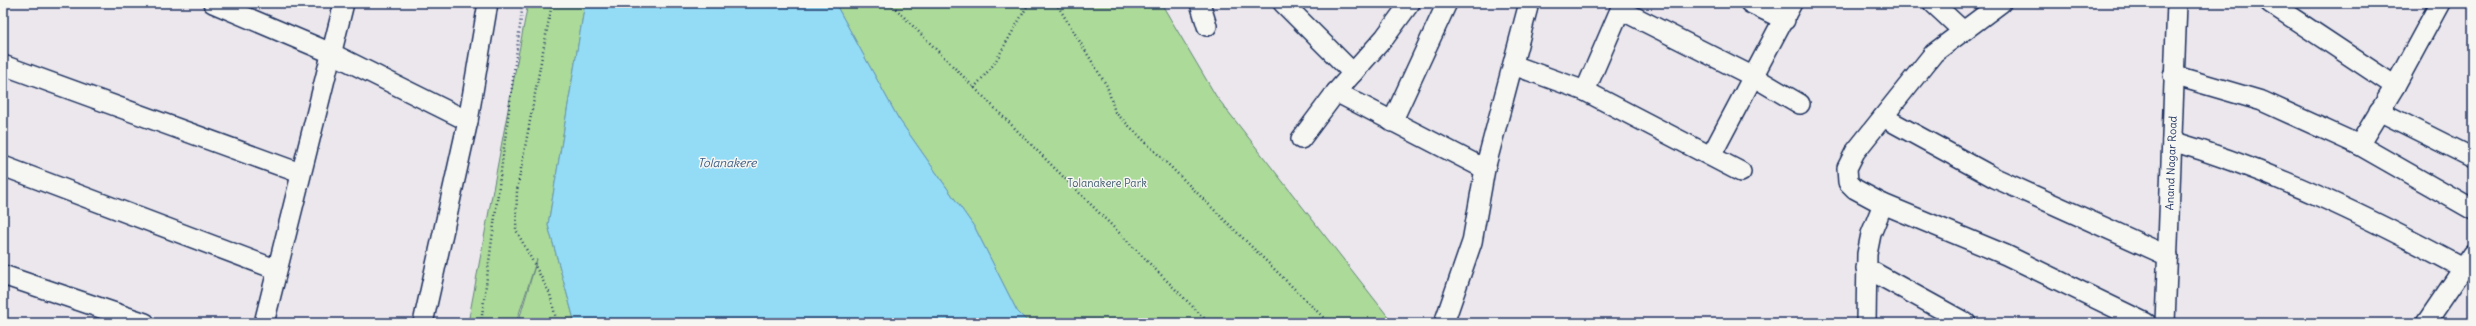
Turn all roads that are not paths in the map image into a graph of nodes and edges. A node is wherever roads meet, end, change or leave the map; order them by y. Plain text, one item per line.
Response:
1 (213, 3) edge
2 (344, 3) edge
3 (488, 3) edge
4 (1200, 3) edge
5 (1284, 3) edge
6 (1410, 3) edge
7 (1447, 3) edge
8 (1529, 3) edge
9 (1750, 3) edge
10 (1933, 3) edge
11 (2001, 3) edge
12 (2177, 3) edge
13 (2270, 3) edge
14 (2440, 3) edge
15 (1622, 6) edge
16 (251, 12) edge
17 (1788, 12) edge
18 (1206, 26) dead end
19 (1963, 31) junction
20 (331, 53) junction
21 (3, 65) edge
22 (1513, 65) junction
23 (1354, 73) junction
24 (2173, 75) junction
25 (1754, 77) junction
26 (2395, 86) junction
27 (1585, 91) junction
28 (1336, 92) junction
29 (1800, 104) dead end
30 (2379, 111) junction
31 (1883, 117) junction
32 (468, 121) junction
33 (1392, 122) junction
34 (1301, 139) dead end
35 (2172, 140) junction
36 (2359, 145) junction
37 (1711, 156) junction
38 (2473, 158) edge
39 (3, 166) edge
40 (1485, 169) junction
41 (1741, 172) dead end
42 (300, 173) junction
43 (1883, 204) junction
44 (2473, 210) edge
45 (2168, 256) junction
46 (2468, 261) edge
47 (1866, 268) junction
48 (276, 269) junction
49 (3, 275) edge
50 (145, 323) edge
51 (264, 323) edge
52 (423, 323) edge
53 (1444, 323) edge
54 (1866, 323) edge
55 (1966, 323) edge
56 (2146, 323) edge
57 (2166, 323) edge
58 (2426, 323) edge

1 - 16 street
2 - 20 street
3 - 32 street
4 - 18 street
5 - 23 street
6 - 23 street
7 - 33 street
8 - 22 street
9 - 17 street
10 - 19 street
11 - 19 street
12 - 24 street, Anand Nagar Road
13 - 26 street
14 - 26 street
15 - 25 street
15 - 27 street
16 - 20 street
17 - 25 street
19 - 31 street
20 - 32 street
20 - 42 street
21 - 42 street
22 - 27 street
22 - 40 street
23 - 28 street
24 - 35 street, Anand Nagar Road
24 - 36 street
25 - 29 street
25 - 37 street
26 - 30 street
27 - 37 street
28 - 33 street
28 - 34 street
30 - 36 street
30 - 38 street
31 - 43 street
31 - 45 street
32 - 52 street
33 - 40 street
35 - 45 street, Anand Nagar Road
35 - 46 street
36 - 44 street
37 - 41 street
39 - 48 street
40 - 53 street
42 - 48 street
43 - 47 street
43 - 56 street
45 - 57 street, Anand Nagar Road
46 - 58 street
47 - 54 street
47 - 55 street
48 - 51 street
49 - 50 street

